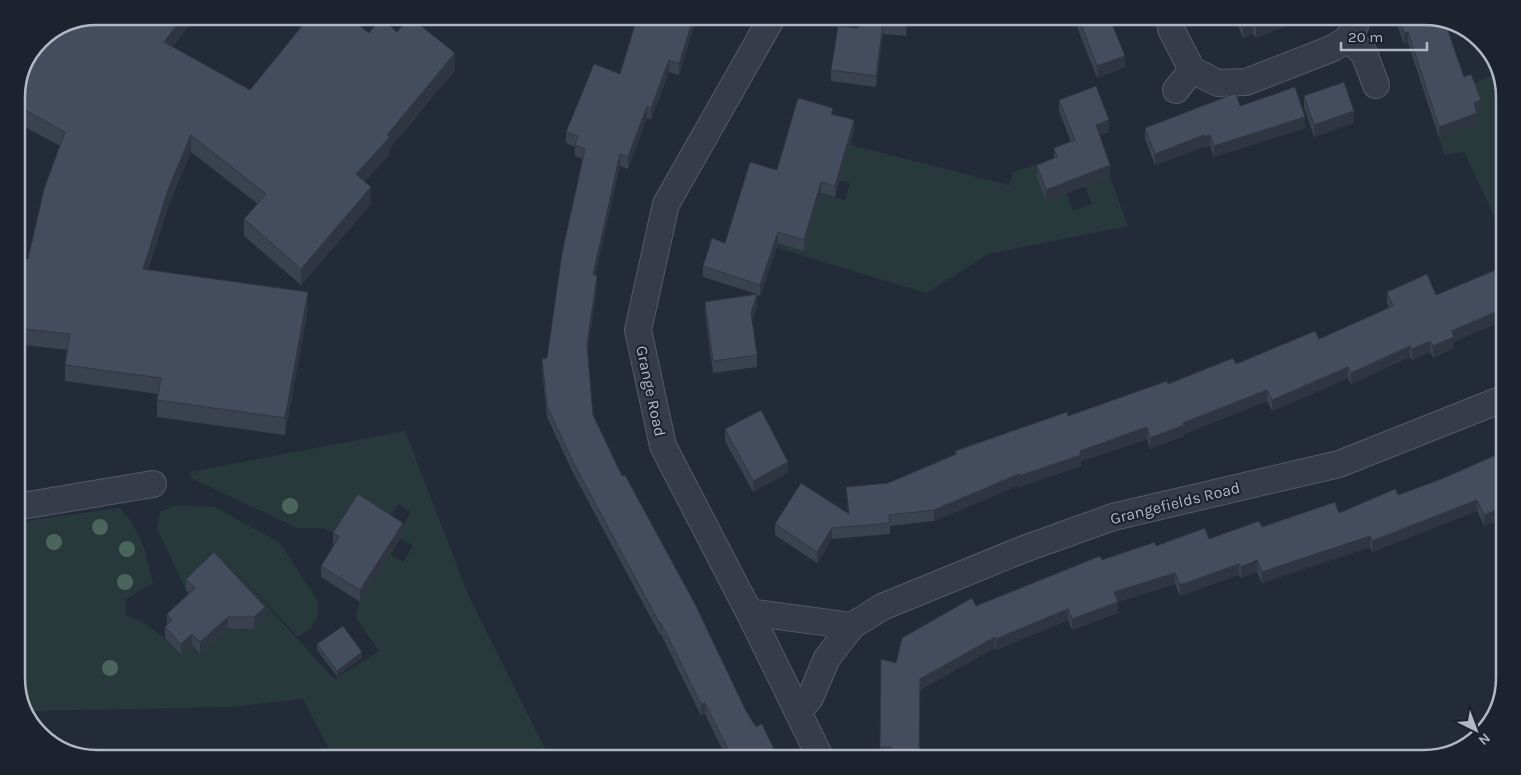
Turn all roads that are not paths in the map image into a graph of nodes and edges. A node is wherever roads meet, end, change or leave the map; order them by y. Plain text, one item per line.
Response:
1 (768, 25) edge
2 (1350, 28) edge
3 (1171, 29) dead end
4 (1376, 85) dead end
5 (1496, 402) edge
6 (153, 484) dead end
7 (25, 505) edge
8 (749, 612) junction
9 (852, 626) junction
10 (798, 712) junction
11 (817, 750) edge

1 - 8 street, Grange Road
2 - 3 street
2 - 4 street
5 - 9 street, Grangefields Road
6 - 7 street
8 - 9 street
8 - 10 street, Grange Road
9 - 10 street, Grangefields Road
10 - 11 street, Grange Road

